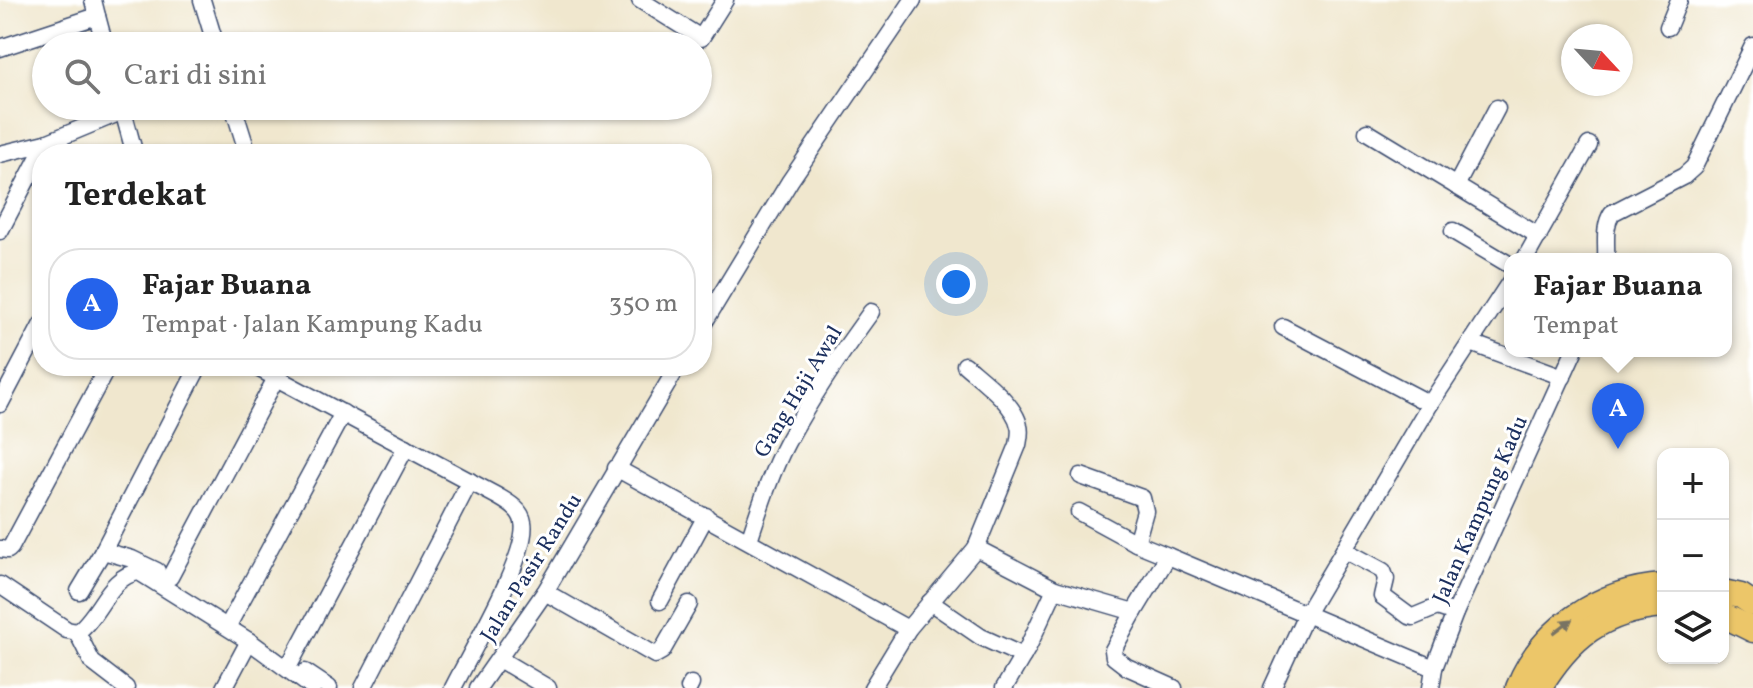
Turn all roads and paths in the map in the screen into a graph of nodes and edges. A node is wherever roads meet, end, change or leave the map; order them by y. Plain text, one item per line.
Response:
1 (202, 0) edge
2 (725, 0) edge
3 (913, 0) edge
4 (1679, 0) edge
5 (643, 1) edge
6 (95, 8) edge
7 (1668, 27) dead end
8 (38, 32) edge
9 (101, 32) edge
10 (212, 32) edge
11 (692, 32) edge
12 (705, 32) edge
13 (32, 35) edge
14 (1753, 46) edge
15 (0, 48) edge
16 (1497, 108) dead end
17 (97, 120) edge
18 (125, 120) edge
19 (237, 120) edge
20 (1367, 132) dead end
21 (46, 143) joint
22 (42, 144) edge
23 (131, 144) edge
24 (245, 144) edge
25 (1589, 145) dead end
26 (32, 146) edge
27 (0, 154) edge
28 (32, 170) edge
29 (1456, 186) junction
30 (0, 231) edge
31 (1453, 231) dead end
32 (1539, 236) junction
33 (1529, 253) edge
34 (1606, 253) edge
35 (1504, 261) edge
36 (1504, 291) edge
37 (712, 310) edge
38 (871, 312) dead end
39 (1283, 327) dead end
40 (32, 343) edge
41 (1471, 343) junction
42 (1504, 355) edge
43 (1509, 357) edge
44 (1571, 357) edge
45 (965, 365) dead end
46 (103, 376) edge
47 (194, 376) edge
48 (272, 376) edge
49 (672, 376) edge
50 (1563, 377) junction
51 (276, 378) junction
52 (0, 404) edge
53 (1430, 404) junction
54 (343, 413) junction
55 (406, 447) junction
56 (616, 468) junction
57 (1081, 476) dead end
58 (470, 481) junction
59 (1079, 512) dead end
60 (706, 516) junction
61 (749, 540) junction
62 (1136, 543) junction
63 (976, 548) junction
64 (0, 549) edge
65 (1344, 550) junction
66 (103, 551) junction
67 (1168, 556) junction
68 (170, 577) junction
69 (0, 585) edge
70 (1657, 586) edge
71 (1055, 589) junction
72 (79, 591) dead end
73 (545, 592) junction
74 (1729, 593) edge
75 (660, 601) dead end
76 (930, 602) junction
77 (689, 604) dead end
78 (1753, 604) edge
79 (1657, 606) edge
80 (1134, 612) junction
81 (1455, 613) junction
82 (1306, 614) junction
83 (1729, 618) edge
84 (231, 620) junction
85 (908, 629) junction
86 (1753, 630) edge
87 (77, 632) junction
88 (249, 641) junction
89 (1023, 656) junction
90 (499, 659) junction
91 (291, 662) junction
92 (1434, 668) junction
93 (117, 686) edge
94 (224, 688) edge
95 (313, 688) edge
96 (329, 688) edge
97 (363, 688) edge
98 (453, 688) edge
99 (478, 688) edge
100 (548, 688) edge
101 (872, 688) edge
102 (1004, 688) edge
103 (1174, 688) edge
104 (1272, 688) edge
105 (1431, 688) edge
106 (1518, 688) edge
107 (1539, 688) edge

1 - 10 street
2 - 12 street
3 - 37 street
4 - 7 street
5 - 11 street
6 - 8 street
6 - 9 street
13 - 15 street
14 - 34 street
16 - 29 street
17 - 21 street
18 - 23 street
19 - 24 street
20 - 29 street
21 - 22 street
25 - 32 street
26 - 27 street
28 - 30 street
29 - 32 street
31 - 35 street
32 - 33 street
36 - 41 street
38 - 61 street, Gang Haji Awal
39 - 53 street
40 - 52 street
41 - 42 street
41 - 53 street
43 - 50 street
44 - 50 street, Jalan Kampung Kadu
45 - 63 street
46 - 64 street
47 - 66 street
48 - 51 street
49 - 56 street, Jalan Pasir Randu
50 - 81 street, Jalan Kampung Kadu
51 - 54 street
51 - 68 street
53 - 65 street
54 - 55 street
54 - 84 street
55 - 58 street
55 - 91 street
56 - 60 street
56 - 73 street, Jalan Pasir Randu
57 - 62 street
58 - 97 street
58 - 98 street
59 - 62 street
60 - 61 street
60 - 75 street
61 - 85 street
62 - 67 street
63 - 71 street
63 - 76 street
65 - 81 street
65 - 82 street
66 - 68 street
66 - 72 street
67 - 80 street
67 - 82 street
68 - 84 street
69 - 87 street
106 -> 70 highway
71 - 80 street
71 - 89 street
73 - 77 street
73 - 90 street, Jalan Pasir Randu
74 - 78 highway
76 - 85 street
76 - 89 street
79 - 107 highway
80 - 103 street
81 - 92 street, Jalan Kampung Kadu
82 - 92 street
82 - 104 street
83 - 86 highway
84 - 91 street
85 - 101 street
87 - 88 street
87 - 93 street
88 - 94 street
88 - 95 street
89 - 102 street
90 - 99 street, Jalan Pasir Randu
90 - 100 street
91 - 96 street
92 - 105 street, Jalan Kampung Kadu

